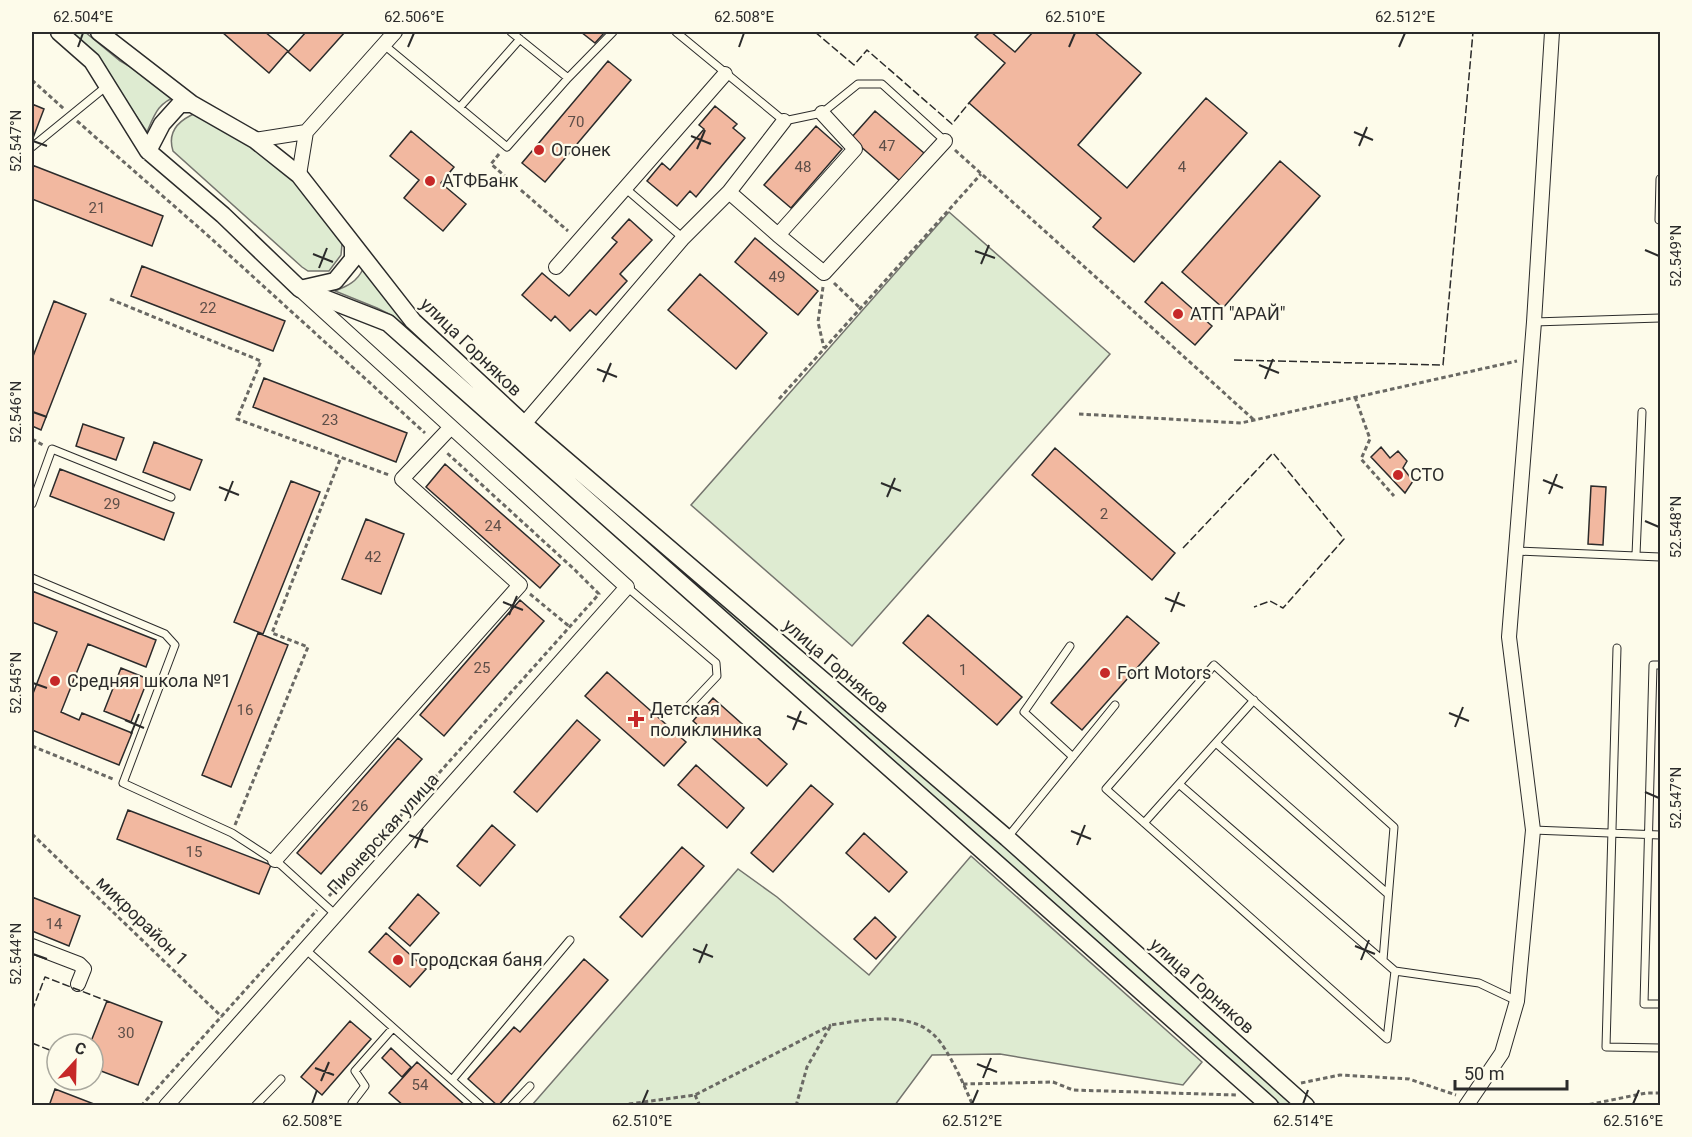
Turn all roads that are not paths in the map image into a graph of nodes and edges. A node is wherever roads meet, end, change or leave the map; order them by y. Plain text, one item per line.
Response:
1 (58, 32) edge
2 (395, 32) edge
3 (511, 32) edge
4 (613, 32) edge
5 (676, 32) edge
6 (1552, 32) edge
7 (105, 33) edge
8 (520, 39) junction
9 (383, 44) junction
10 (725, 74) junction
11 (568, 78) junction
12 (108, 86) junction
13 (192, 104) junction
14 (460, 106) junction
15 (822, 113) junction
16 (784, 121) junction
17 (306, 132) junction
18 (255, 140) junction
19 (945, 141) joint
20 (32, 147) edge
21 (148, 151) junction
22 (299, 175) junction
23 (1660, 179) edge
24 (625, 188) junction
25 (729, 192) junction
26 (1659, 220) dead end
27 (778, 235) junction
28 (683, 238) junction
29 (353, 245) junction
30 (556, 267) dead end
31 (300, 289) junction
32 (1660, 318) edge
33 (1534, 322) junction
34 (1642, 412) dead end
35 (524, 424) junction
36 (451, 427) junction
37 (171, 497) dead end
38 (32, 504) edge
39 (1515, 551) junction
40 (1636, 555) junction
41 (1660, 556) edge
42 (32, 578) edge
43 (627, 587) junction
44 (1070, 646) dead end
45 (1617, 648) dead end
46 (1660, 665) edge
47 (1254, 700) junction
48 (1115, 705) dead end
49 (685, 710) dead end
50 (1216, 743) junction
51 (1073, 757) junction
52 (1179, 784) junction
53 (1144, 823) junction
54 (1533, 830) junction
55 (1612, 833) junction
56 (1649, 834) junction
57 (1660, 835) edge
58 (1007, 838) junction
59 (275, 860) junction
60 (1388, 894) junction
61 (336, 915) junction
62 (570, 940) dead end
63 (32, 946) edge
64 (305, 949) junction
65 (1383, 960) junction
66 (1395, 971) junction
67 (78, 984) dead end
68 (1517, 1000) junction
69 (1660, 1004) edge
70 (393, 1028) junction
71 (1660, 1048) edge
72 (281, 1078) dead end
73 (452, 1080) junction
74 (530, 1086) dead end
75 (352, 1104) dead end
76 (166, 1106) edge
77 (255, 1106) edge
78 (481, 1106) edge
79 (512, 1106) edge
80 (1270, 1106) edge
81 (1306, 1106) edge
82 (1466, 1106) edge

1 - 12 street, улица Горняков
2 - 9 street
3 - 8 lane
4 - 11 lane
5 - 10 lane
6 - 33 street
7 - 13 street, улица Горняков
8 - 11 lane
8 - 14 lane
9 - 14 lane
9 - 17 street
10 - 16 lane
10 - 24 street
11 - 14 lane
12 - 20 lane
12 - 21 street, улица Горняков
13 - 18 street, улица Горняков
13 - 21 street
15 - 16 lane
15 - 19 lane
15 - 27 street
16 - 25 street
17 - 18 street
17 - 22 street
18 - 22 street, улица Горняков
19 - 27 street
21 - 31 street, улица Горняков
22 - 29 street, улица Горняков
23 - 26 lane
24 - 28 lane
24 - 30 street
25 - 27 street
25 - 28 street
28 - 35 street
29 - 31 street
29 - 35 street, улица Горняков
31 - 36 street, улица Горняков
31 - 80 street, улица Горняков
32 - 33 lane
33 - 39 street
34 - 40 lane
35 - 58 street, улица Горняков
36 - 43 street, улица Горняков
36 - 59 street
37 - 38 lane
39 - 40 lane
39 - 54 street
40 - 41 lane
42 - 59 lane
43 - 49 lane
43 - 61 street, Пионерская улица
44 - 51 lane
45 - 55 lane
46 - 56 lane
47 - 50 lane
47 - 53 lane
47 - 60 lane
48 - 51 lane
50 - 52 lane
50 - 60 lane
51 - 58 lane
52 - 53 lane
52 - 65 lane
53 - 66 lane
54 - 55 lane
54 - 68 street
55 - 56 lane
55 - 71 lane
56 - 57 lane
56 - 69 lane
58 - 81 street, улица Горняков
59 - 61 lane
60 - 65 lane
61 - 64 street, Пионерская улица
62 - 73 lane
63 - 67 street
64 - 70 lane
64 - 76 street, Пионерская улица
65 - 66 lane
66 - 68 lane
68 - 82 street
70 - 73 lane
70 - 75 lane
72 - 77 lane
73 - 78 lane
74 - 79 lane

